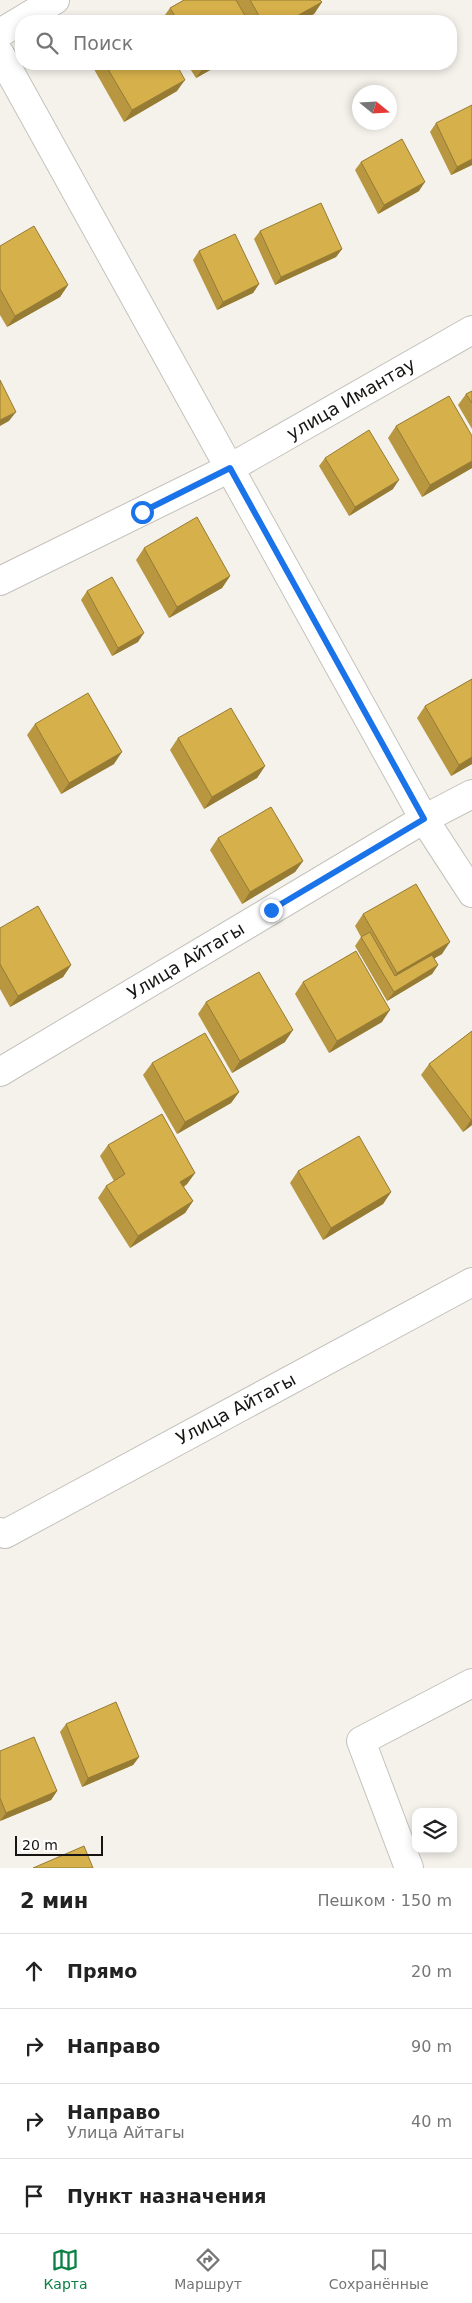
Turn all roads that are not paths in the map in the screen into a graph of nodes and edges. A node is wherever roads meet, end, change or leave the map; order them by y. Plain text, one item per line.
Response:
1 (55, 0) edge
2 (30, 15) edge
3 (15, 24) edge
4 (0, 33) edge
5 (0, 54) edge
6 (472, 330) edge
7 (230, 468) junction
8 (0, 581) edge
9 (472, 794) edge
10 (424, 819) junction
11 (472, 893) edge
12 (0, 1072) edge
13 (472, 1282) edge
14 (0, 1532) edge
15 (472, 1683) edge
16 (409, 1868) edge

1 - 2 street
3 - 4 street
5 - 7 street
6 - 7 street, улица Имантау
7 - 8 street, улица Имантау
7 - 10 street
9 - 10 street, Улица Айтагы
10 - 11 street
10 - 12 street, Улица Айтагы
13 - 14 street, Улица Айтагы
15 - 16 street

